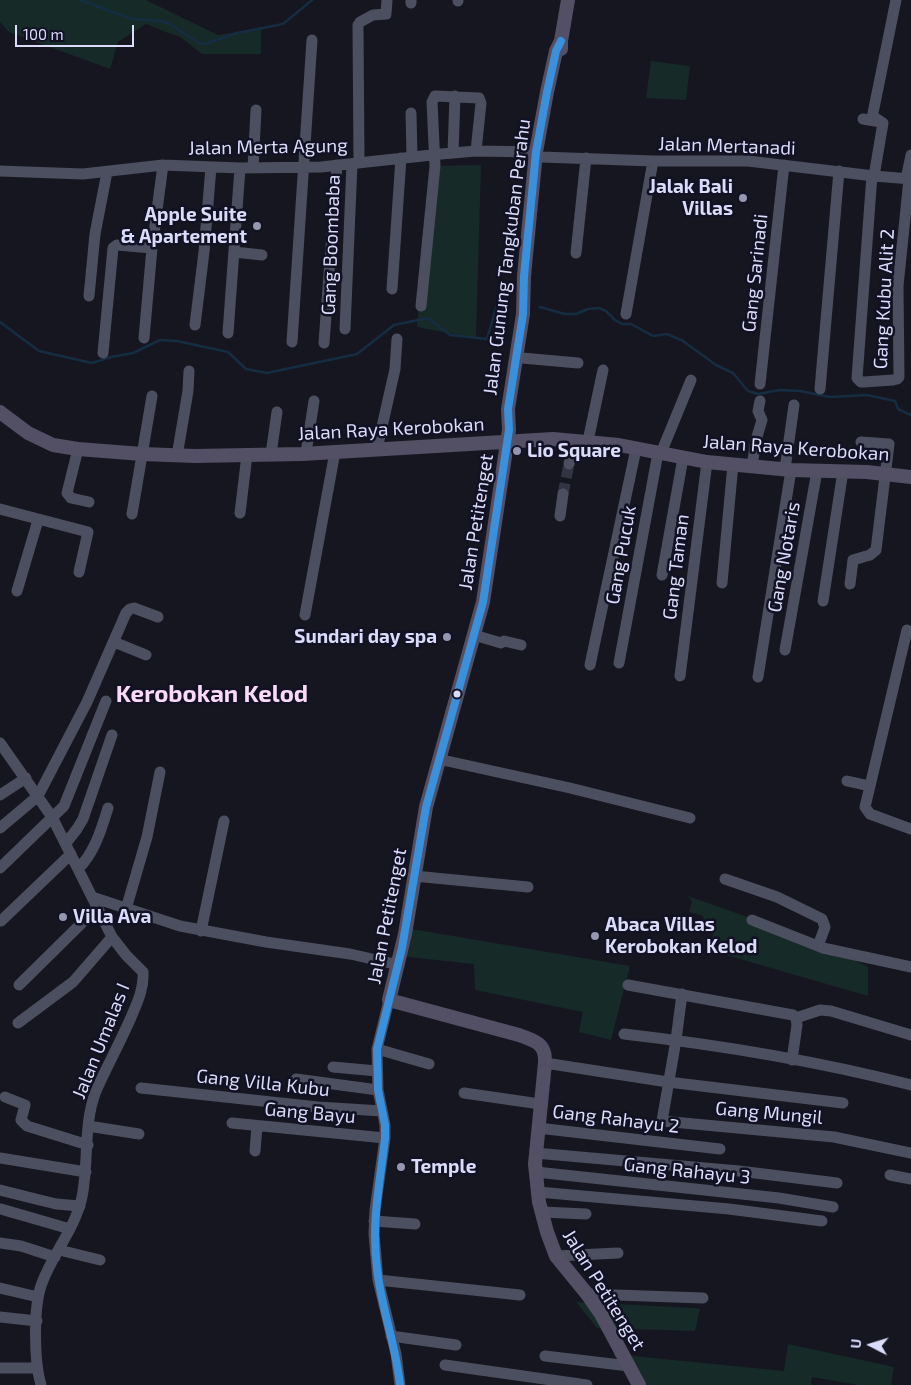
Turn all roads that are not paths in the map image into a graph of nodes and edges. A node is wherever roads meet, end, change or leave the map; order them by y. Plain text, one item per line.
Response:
1 (387, 0) edge
2 (568, 0) edge
3 (896, 0) edge
4 (312, 40) dead end
5 (455, 96) junction
6 (256, 110) dead end
7 (412, 112) dead end
8 (863, 119) dead end
9 (883, 123) junction
10 (476, 151) junction
11 (452, 153) junction
12 (434, 155) junction
13 (539, 155) junction
14 (911, 155) edge
15 (406, 158) junction
16 (586, 158) junction
17 (653, 161) junction
18 (355, 163) junction
19 (337, 165) junction
20 (784, 165) junction
21 (163, 166) junction
22 (211, 167) junction
23 (304, 167) junction
24 (240, 168) junction
25 (253, 168) junction
26 (0, 171) edge
27 (839, 171) junction
28 (107, 172) junction
29 (873, 176) junction
30 (909, 179) edge
31 (152, 248) junction
32 (234, 252) junction
33 (576, 253) dead end
34 (262, 255) dead end
35 (392, 289) dead end
36 (89, 296) dead end
37 (421, 306) dead end
38 (626, 314) dead end
39 (195, 325) dead end
40 (345, 329) dead end
41 (228, 333) dead end
42 (144, 338) dead end
43 (398, 339) dead end
44 (292, 342) dead end
45 (324, 343) dead end
46 (103, 353) dead end
47 (522, 358) junction
48 (578, 363) dead end
49 (603, 370) dead end
50 (189, 371) dead end
51 (691, 380) dead end
52 (760, 384) dead end
53 (820, 389) dead end
54 (152, 396) dead end
55 (314, 401) dead end
56 (760, 401) dead end
57 (794, 405) dead end
58 (0, 412) edge
59 (277, 412) dead end
60 (509, 419) junction
61 (581, 440) junction
62 (507, 441) junction
63 (487, 442) junction
64 (861, 442) dead end
65 (78, 449) junction
66 (377, 449) junction
67 (636, 449) junction
68 (335, 452) junction
69 (306, 453) junction
70 (659, 453) junction
71 (142, 454) junction
72 (247, 454) junction
73 (271, 454) junction
74 (177, 456) junction
75 (683, 458) junction
76 (707, 462) junction
77 (569, 464) tunnel mouth
78 (733, 464) junction
79 (503, 466) junction
80 (752, 466) junction
81 (788, 469) junction
82 (817, 471) junction
83 (843, 471) junction
84 (887, 474) junction
85 (911, 477) edge
86 (563, 494) tunnel mouth
87 (90, 502) dead end
88 (0, 510) edge
89 (240, 513) dead end
90 (132, 514) dead end
91 (560, 516) dead end
92 (38, 520) junction
93 (79, 572) dead end
94 (662, 575) dead end
95 (722, 583) dead end
96 (850, 584) dead end
97 (17, 591) dead end
98 (823, 601) dead end
99 (305, 615) dead end
100 (158, 617) dead end
101 (907, 630) dead end
102 (474, 636) junction
103 (114, 642) junction
104 (521, 645) dead end
105 (785, 650) dead end
106 (146, 656) dead end
107 (619, 663) dead end
108 (590, 665) dead end
109 (680, 676) dead end
110 (758, 677) dead end
111 (106, 701) dead end
112 (112, 734) dead end
113 (0, 743) edge
114 (438, 760) junction
115 (160, 772) dead end
116 (26, 778) junction
117 (847, 781) dead end
118 (870, 786) junction
119 (0, 794) edge
120 (38, 796) junction
121 (108, 808) dead end
122 (52, 818) junction
123 (690, 818) dead end
124 (224, 821) dead end
125 (0, 828) edge
126 (911, 829) edge
127 (66, 843) junction
128 (71, 854) junction
129 (0, 868) edge
130 (78, 869) junction
131 (414, 876) junction
132 (724, 879) dead end
133 (528, 887) dead end
134 (92, 897) junction
135 (97, 908) junction
136 (126, 909) junction
137 (752, 920) dead end
138 (1, 921) dead end
139 (202, 931) junction
140 (112, 938) junction
141 (818, 946) junction
142 (399, 964) junction
143 (911, 968) edge
144 (19, 985) dead end
145 (628, 985) dead end
146 (682, 994) junction
147 (389, 1000) junction
148 (796, 1018) junction
149 (18, 1023) dead end
150 (624, 1034) dead end
151 (911, 1035) edge
152 (676, 1040) junction
153 (377, 1049) junction
154 (792, 1060) junction
155 (545, 1063) junction
156 (429, 1064) dead end
157 (334, 1067) dead end
158 (377, 1071) junction
159 (296, 1079) dead end
160 (668, 1082) junction
161 (911, 1085) edge
162 (140, 1088) dead end
163 (378, 1090) junction
164 (464, 1093) dead end
165 (5, 1097) dead end
166 (843, 1103) dead end
167 (540, 1104) junction
168 (382, 1111) junction
169 (232, 1123) dead end
170 (88, 1126) junction
171 (258, 1126) junction
172 (538, 1128) junction
173 (139, 1134) dead end
174 (385, 1138) junction
175 (88, 1145) junction
176 (720, 1149) dead end
177 (255, 1151) dead end
178 (535, 1153) junction
179 (911, 1153) edge
180 (0, 1158) edge
181 (86, 1172) junction
182 (536, 1172) junction
183 (890, 1175) dead end
184 (911, 1179) edge
185 (837, 1184) dead end
186 (0, 1190) edge
187 (538, 1192) junction
188 (80, 1206) junction
189 (833, 1208) dead end
190 (1, 1209) dead end
191 (542, 1212) junction
192 (586, 1214) dead end
193 (374, 1221) junction
194 (822, 1221) dead end
195 (415, 1224) dead end
196 (70, 1229) junction
197 (0, 1242) edge
198 (57, 1253) junction
199 (618, 1253) dead end
200 (556, 1256) junction
201 (100, 1260) dead end
202 (378, 1280) junction
203 (0, 1288) edge
204 (587, 1294) junction
205 (520, 1295) dead end
206 (38, 1297) junction
207 (703, 1298) dead end
208 (0, 1317) edge
209 (37, 1321) junction
210 (391, 1336) junction
211 (456, 1345) dead end
212 (545, 1356) dead end
213 (445, 1365) dead end
214 (629, 1366) junction
215 (0, 1368) edge
216 (37, 1368) junction
217 (41, 1385) edge
218 (400, 1385) edge
219 (587, 1385) edge
220 (639, 1385) edge

1 - 18 street, Gang Boombaba
2 - 13 main road, Jalan Gunung Tangkuban Perahu
3 - 9 street
4 - 23 street
5 - 10 street
5 - 11 street
5 - 12 street
6 - 25 street
7 - 15 street
8 - 9 street
9 - 29 street
10 - 11 street, Jalan Merta Agung
10 - 13 street, Jalan Merta Agung
11 - 12 street, Jalan Merta Agung
12 - 15 street, Jalan Merta Agung
12 - 37 street
13 - 16 street, Jalan Mertanadi
13 - 47 main road, Jalan Gunung Tangkuban Perahu
13 - 60 main road, Jalan Gunung Tangkuban Perahu
14 - 30 street, Gang Kubu Alit 2
15 - 18 street, Jalan Merta Agung
15 - 35 street
16 - 17 street, Jalan Mertanadi
16 - 33 street
17 - 20 street, Jalan Mertanadi
17 - 38 street
18 - 19 street, Jalan Merta Agung
18 - 40 street, Gang Boombaba
19 - 23 street, Jalan Merta Agung
19 - 45 street
20 - 27 street, Jalan Mertanadi
20 - 52 street, Gang Sarinadi
21 - 22 street, Jalan Merta Agung
21 - 28 street, Jalan Merta Agung
21 - 31 street
22 - 24 street, Jalan Merta Agung
22 - 39 street
23 - 25 street, Jalan Merta Agung
23 - 44 street
24 - 25 street, Jalan Merta Agung
24 - 32 street
26 - 28 street, Jalan Merta Agung
27 - 29 street, Jalan Mertanadi
27 - 53 street
28 - 36 street
29 - 30 street, Jalan Mertanadi
29 - 30 street, Gang Kubu Alit 2
31 - 42 street
31 - 46 street
32 - 34 street
32 - 41 street
43 - 66 street
47 - 48 street
47 - 60 main road, Jalan Gunung Tangkuban Perahu
49 - 61 street
50 - 74 street
51 - 70 street, Gang Pucuk
54 - 71 street
55 - 69 street
56 - 80 street
57 - 81 street
58 - 65 main road, Jalan Raya Kerobokan
59 - 73 street
60 - 62 main road, Jalan Gunung Tangkuban Perahu
61 - 62 main road, Jalan Raya Kerobokan
61 - 67 main road, Jalan Raya Kerobokan
61 - 77 street
62 - 63 main road, Jalan Raya Kerobokan
62 - 79 main road, Jalan Petitenget
63 - 66 main road, Jalan Raya Kerobokan
63 - 79 main road
64 - 84 street
65 - 71 main road, Jalan Raya Kerobokan
65 - 87 street
66 - 68 main road, Jalan Raya Kerobokan
67 - 70 main road, Jalan Raya Kerobokan
67 - 108 street
68 - 69 main road, Jalan Raya Kerobokan
68 - 99 street
69 - 73 main road, Jalan Raya Kerobokan
70 - 75 main road, Jalan Raya Kerobokan
70 - 107 street, Gang Pucuk
71 - 74 main road, Jalan Raya Kerobokan
71 - 90 street
72 - 73 main road, Jalan Raya Kerobokan
72 - 74 main road, Jalan Raya Kerobokan
72 - 89 street
75 - 76 main road, Jalan Raya Kerobokan
75 - 94 street
76 - 78 main road, Jalan Raya Kerobokan
76 - 109 street, Gang Taman
78 - 80 main road, Jalan Raya Kerobokan
78 - 95 street
79 - 102 main road, Jalan Petitenget
80 - 81 main road, Jalan Raya Kerobokan
81 - 82 main road, Jalan Raya Kerobokan
81 - 110 street
82 - 83 main road, Jalan Raya Kerobokan
82 - 105 street, Gang Notaris
83 - 84 main road, Jalan Raya Kerobokan
83 - 98 street
84 - 85 main road, Jalan Raya Kerobokan
84 - 96 street
86 - 91 street
88 - 92 street
92 - 93 street
92 - 97 street
100 - 103 street
101 - 118 street
102 - 104 street
102 - 114 main road, Jalan Petitenget
103 - 106 street
103 - 120 street
111 - 122 street
112 - 127 street
113 - 116 street, Jalan Umalas I
114 - 123 street
114 - 131 main road, Jalan Petitenget
115 - 136 street
116 - 119 street
116 - 120 street, Jalan Umalas I
117 - 118 street
118 - 126 street
120 - 122 street, Jalan Umalas I
120 - 125 street
121 - 130 street
122 - 127 street, Jalan Umalas I
122 - 129 street
124 - 139 street
127 - 128 street, Jalan Umalas I
128 - 130 street, Jalan Umalas I
128 - 138 street
130 - 134 street, Jalan Umalas I
131 - 133 street
131 - 142 main road, Jalan Petitenget
132 - 141 street
134 - 135 street, Jalan Umalas I
134 - 136 street
135 - 140 street, Jalan Umalas I
135 - 144 street
136 - 139 street
137 - 141 street
139 - 142 street
140 - 149 street
140 - 170 street, Jalan Umalas I
141 - 143 street
142 - 147 main road, Jalan Petitenget
145 - 146 street
146 - 148 street
146 - 152 street, Gang Mungil
147 - 153 street
147 - 155 main road, Jalan Petitenget
148 - 151 street
148 - 154 street
150 - 152 street
152 - 154 street
152 - 160 street, Gang Mungil
153 - 156 street
153 - 158 street
154 - 161 street
155 - 160 street, Gang Mungil
155 - 167 main road, Jalan Petitenget
157 - 158 street
158 - 163 street
159 - 163 street
160 - 166 street, Gang Mungil
160 - 179 street, Gang Mungil
162 - 168 street, Gang Villa Kubu
163 - 168 street
164 - 167 street
165 - 175 street
167 - 172 main road, Jalan Petitenget
168 - 174 street
169 - 171 street, Gang Bayu
170 - 173 street
170 - 175 street, Jalan Umalas I
171 - 174 street, Gang Bayu
171 - 177 street
172 - 176 street, Gang Rahayu 2
172 - 178 main road, Jalan Petitenget
174 - 193 street
175 - 181 street, Jalan Umalas I
178 - 182 main road, Jalan Petitenget
178 - 185 street, Gang Rahayu 3
180 - 181 street
181 - 188 street, Jalan Umalas I
182 - 187 main road, Jalan Petitenget
182 - 189 street, Gang Rahayu 3
183 - 184 street
186 - 188 street
187 - 191 main road, Jalan Petitenget
187 - 194 street
188 - 196 street, Jalan Umalas I
190 - 196 street
191 - 192 street
191 - 200 main road, Jalan Petitenget
193 - 195 street
193 - 202 street
196 - 198 street, Jalan Umalas I
197 - 198 street
198 - 201 street
198 - 206 street, Jalan Umalas I
199 - 200 street
200 - 204 main road, Jalan Petitenget
202 - 205 street
202 - 210 street
203 - 206 street
204 - 207 street
204 - 214 main road, Jalan Petitenget
206 - 209 street, Jalan Umalas I
208 - 209 street
209 - 216 street, Jalan Umalas I
210 - 211 street
210 - 218 street
212 - 214 street
213 - 219 street
214 - 220 main road, Jalan Petitenget
215 - 216 street
216 - 217 street, Jalan Umalas I

